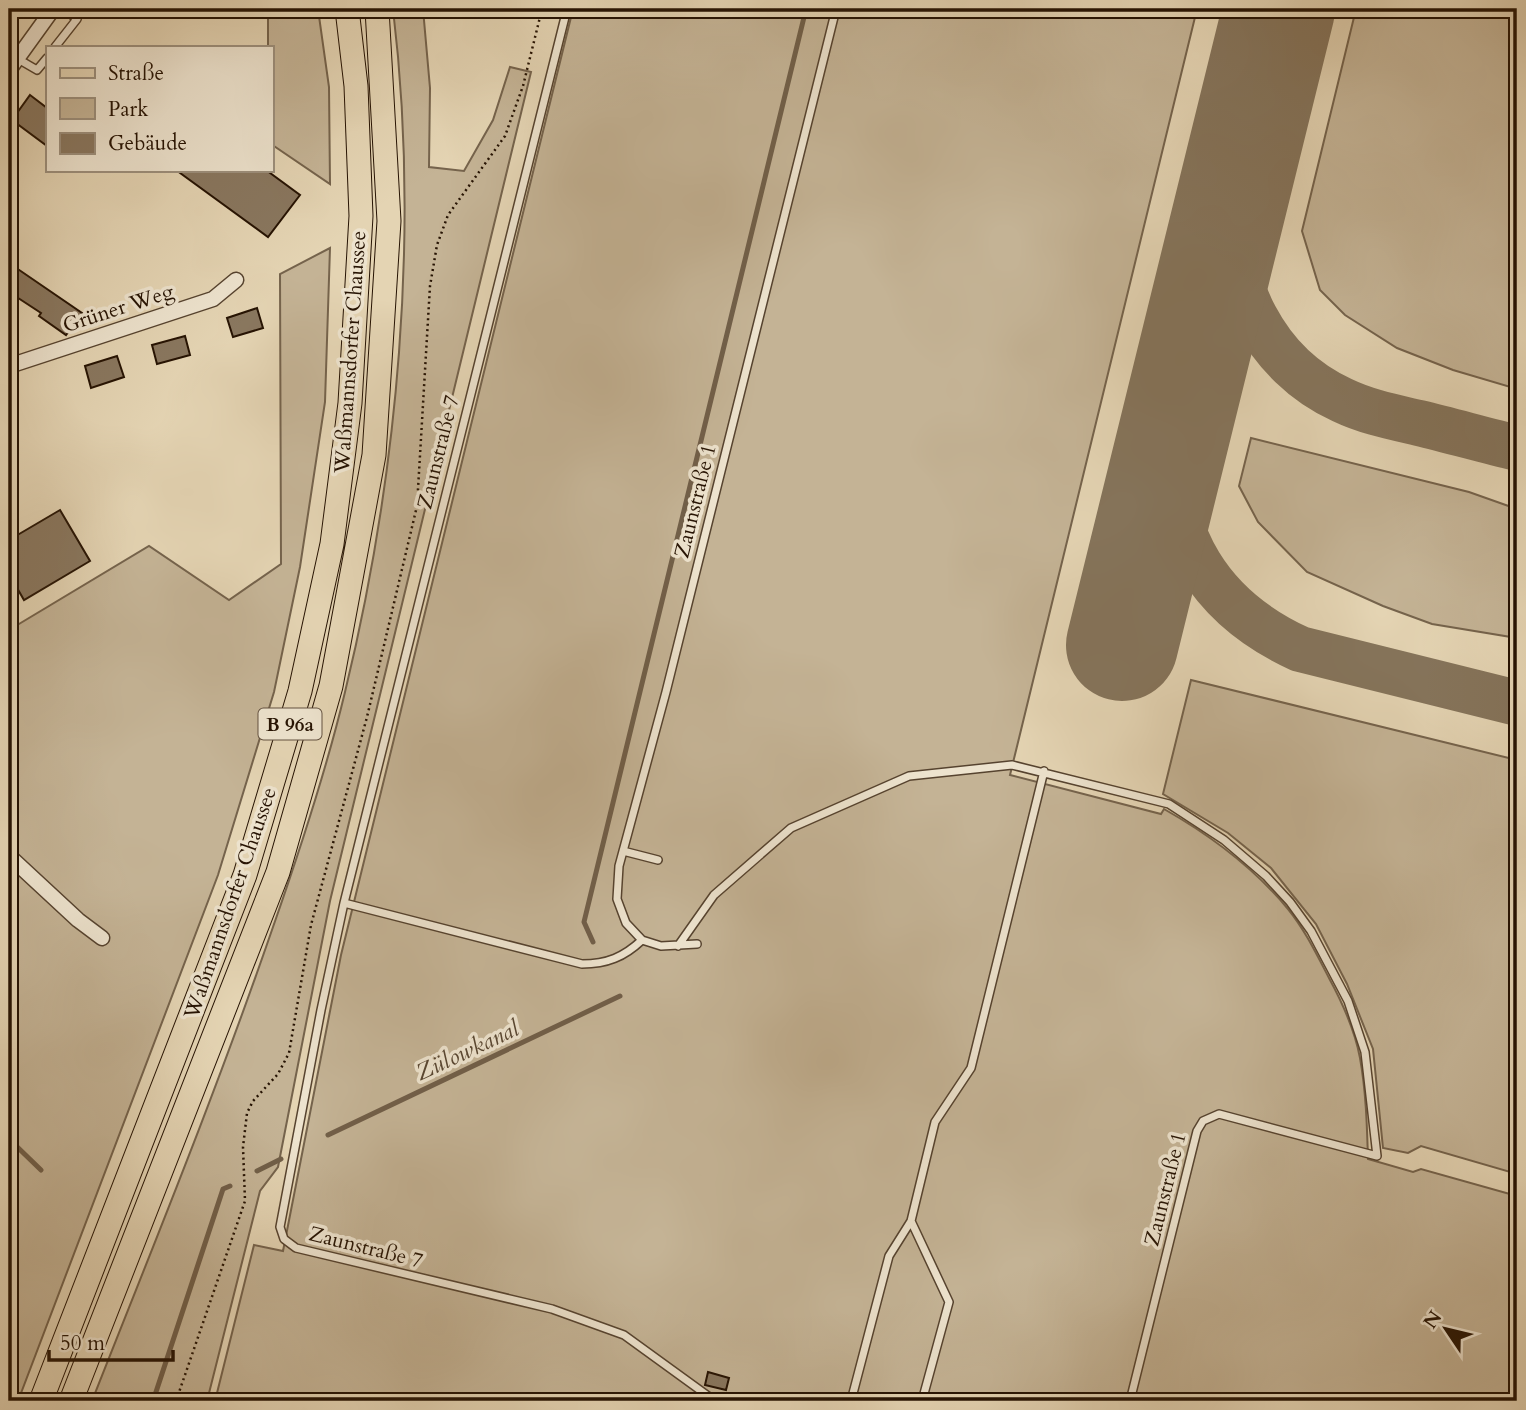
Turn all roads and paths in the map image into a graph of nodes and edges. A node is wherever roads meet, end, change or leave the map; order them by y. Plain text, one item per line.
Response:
1 (53, 9) edge
2 (64, 9) edge
3 (346, 9) edge
4 (377, 9) edge
5 (542, 9) edge
6 (567, 9) edge
7 (836, 9) edge
8 (56, 46) edge
9 (46, 59) edge
10 (13, 64) edge
11 (236, 281) dead end
12 (9, 366) edge
13 (1044, 771) junction
14 (623, 851) junction
15 (9, 856) edge
16 (658, 860) dead end
17 (344, 903) junction
18 (102, 938) dead end
19 (642, 940) junction
20 (697, 944) dead end
21 (678, 946) junction
22 (911, 1221) junction
23 (41, 1401) edge
24 (71, 1401) edge
25 (176, 1401) edge
26 (715, 1401) edge
27 (850, 1401) edge
28 (922, 1401) edge
29 (1130, 1401) edge

1 - 10 street
2 - 8 lane
3 - 23 main road, Waßmannsdorfer Chaussee / B 96a
4 - 24 main road, Waßmannsdorfer Chaussee / B 96a
5 - 25 path
6 - 17 lane, Zaunstraße 7
7 - 14 lane, Zaunstraße 1
9 - 10 lane
11 - 12 street, Grüner Weg
13 - 21 lane
13 - 22 lane
13 - 29 lane, Zaunstraße 1
14 - 16 lane
14 - 19 lane, Zaunstraße 1
15 - 18 street
17 - 19 lane
17 - 26 lane, Zaunstraße 7
19 - 21 lane
20 - 21 lane
22 - 27 lane
22 - 28 lane

